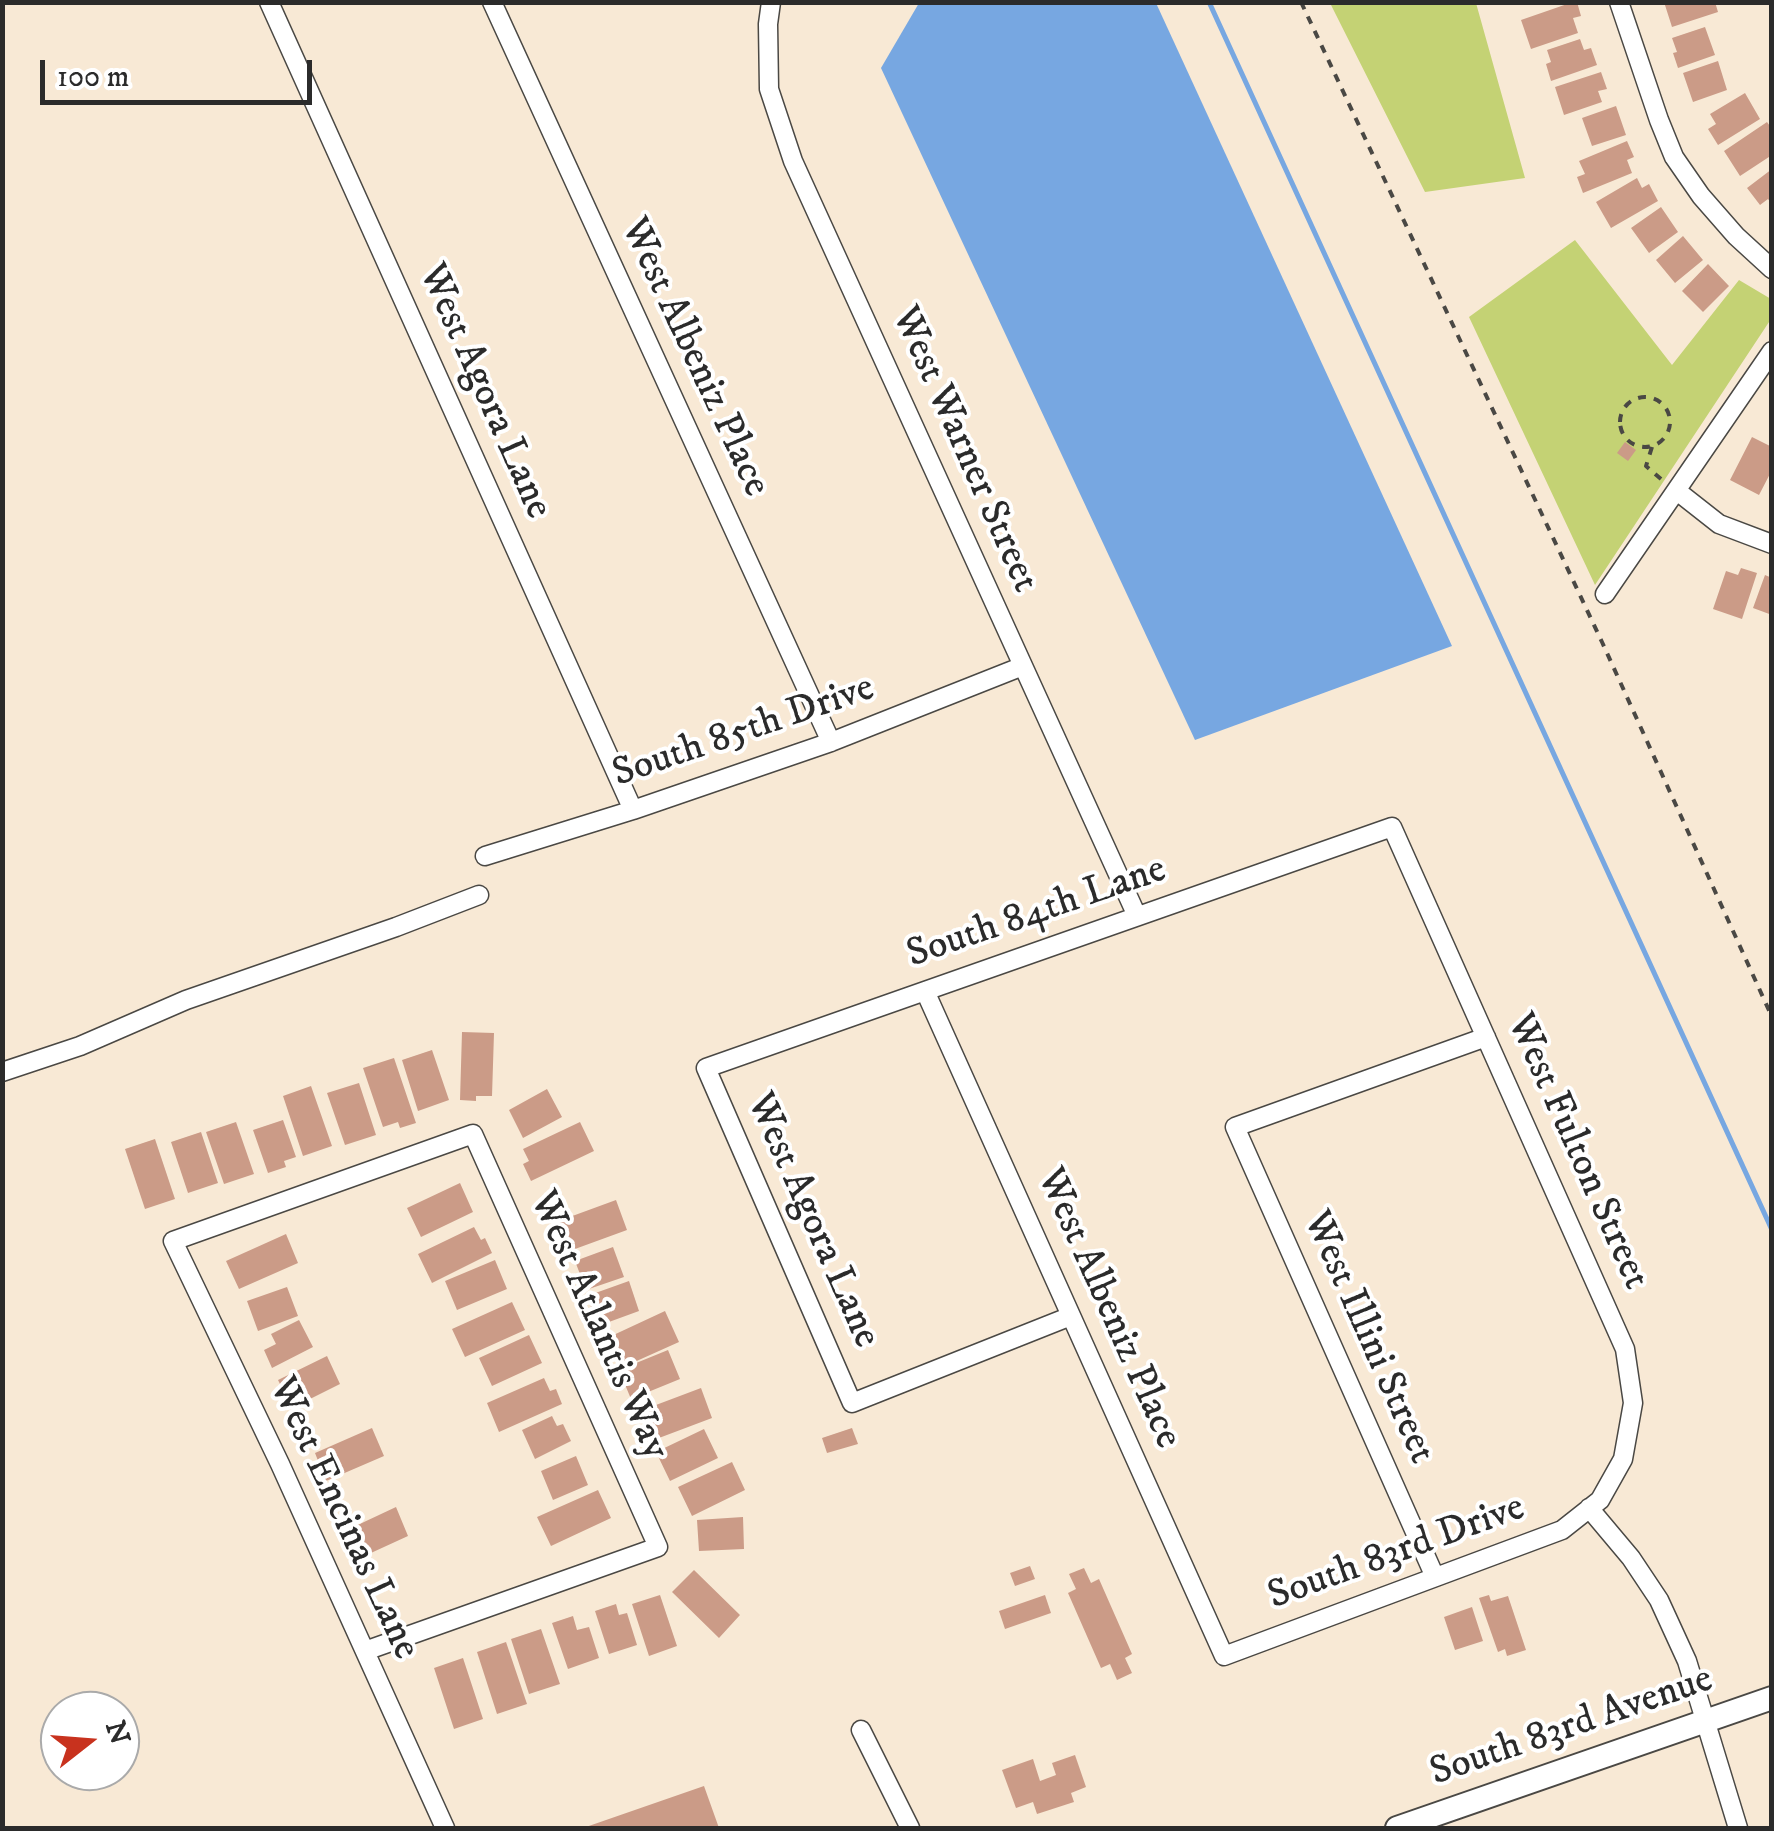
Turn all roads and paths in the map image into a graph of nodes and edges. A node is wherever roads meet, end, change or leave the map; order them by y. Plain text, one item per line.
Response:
1 (270, 2) edge
2 (492, 2) edge
3 (771, 2) edge
4 (1301, 2) edge
5 (1620, 2) edge
6 (1772, 269) edge
7 (1772, 352) edge
8 (1652, 447) junction
9 (1677, 491) junction
10 (1772, 544) edge
11 (1605, 594) dead end
12 (1023, 666) junction
13 (831, 742) junction
14 (633, 810) junction
15 (1392, 827) joint
16 (486, 856) dead end
17 (479, 895) dead end
18 (1137, 916) junction
19 (926, 991) junction
20 (1772, 1017) edge
21 (1486, 1037) junction
22 (706, 1068) joint
23 (2, 1072) edge
24 (472, 1134) joint
25 (1072, 1316) junction
26 (1589, 1508) junction
27 (1435, 1577) junction
28 (365, 1652) junction
29 (1224, 1656) joint
30 (1772, 1698) edge
31 (1706, 1721) junction
32 (861, 1730) dead end
33 (446, 1828) edge
34 (910, 1828) edge
35 (1398, 1828) edge
36 (1738, 1828) edge

1 - 14 street, West Agora Lane
2 - 13 street, West Albeniz Place
3 - 12 street, West Warner Street
4 - 20 path
5 - 6 street
7 - 9 street
8 - 8 path
8 - 9 path
9 - 10 street
9 - 11 street
12 - 13 street, South 85th Drive
12 - 18 street, West Warner Street
13 - 14 street, South 85th Drive
14 - 16 street, South 85th Drive
15 - 18 street, South 84th Lane
15 - 21 street, West Fulton Street
17 - 23 street
18 - 19 street, South 84th Lane
19 - 22 street, South 84th Lane
19 - 25 street, West Albeniz Place
21 - 26 street, West Fulton Street
21 - 27 street, West Illini Street
22 - 25 street, West Agora Lane
24 - 28 street, West Atlantis Way
24 - 28 street, West Encinas Lane
25 - 29 street, West Albeniz Place
26 - 27 street, South 83rd Drive
26 - 31 street
27 - 29 street, South 83rd Drive
28 - 33 street, West Encinas Lane
30 - 31 main road, South 83rd Avenue
31 - 35 main road, South 83rd Avenue
31 - 36 street
32 - 34 street

